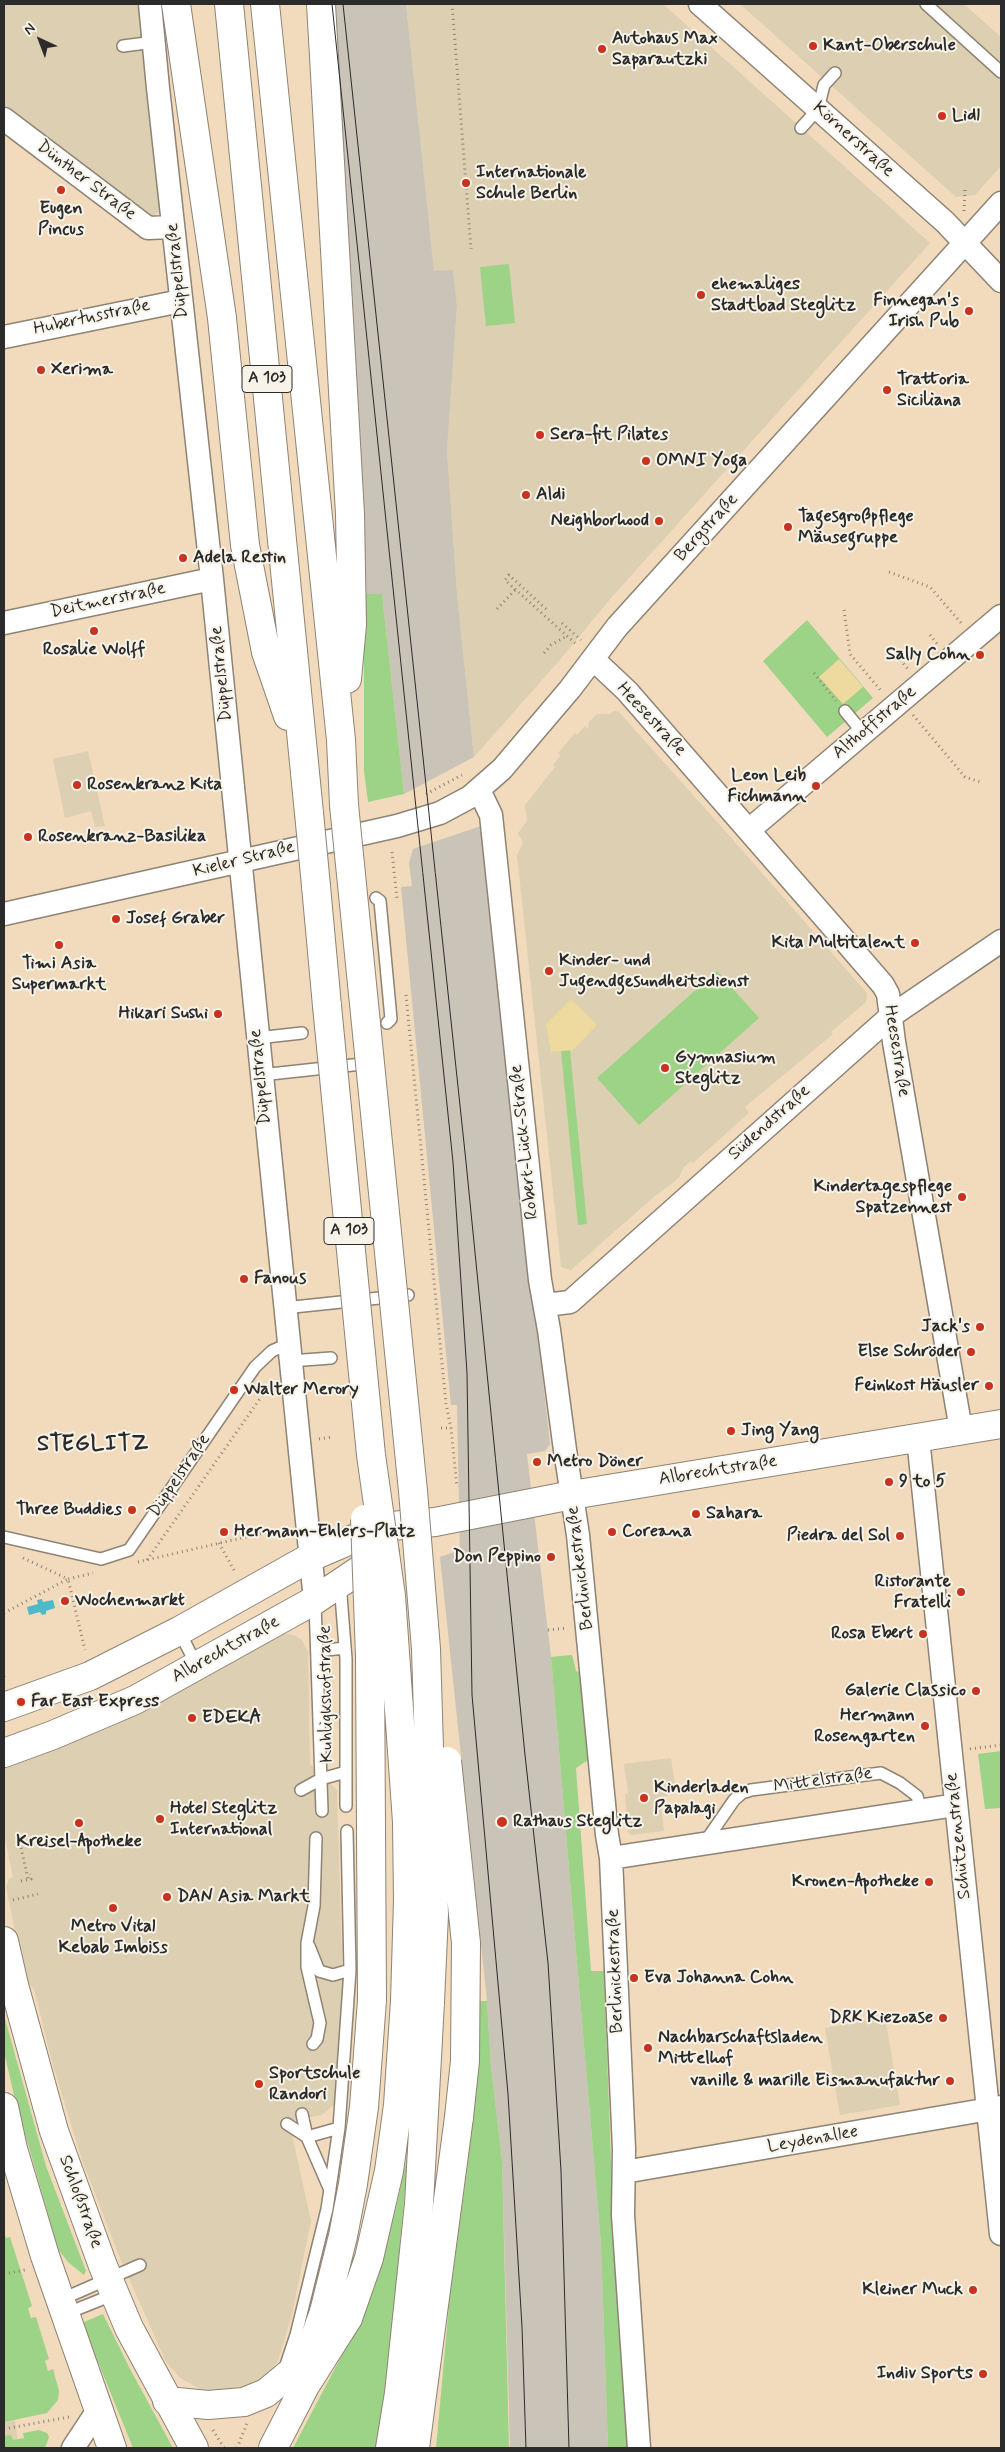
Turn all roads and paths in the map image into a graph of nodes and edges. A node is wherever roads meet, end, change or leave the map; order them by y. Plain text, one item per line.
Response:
1 (150, 4) edge
2 (176, 4) edge
3 (229, 4) edge
4 (265, 4) edge
5 (322, 4) edge
6 (452, 4) edge
7 (700, 4) edge
8 (926, 4) edge
9 (154, 42) junction
10 (123, 46) dead end
11 (1001, 72) edge
12 (835, 73) dead end
13 (818, 109) junction
14 (4, 119) edge
15 (801, 128) dead end
16 (965, 188) dead end
17 (1001, 203) edge
18 (964, 211) dead end
19 (173, 227) junction
20 (966, 242) junction
21 (471, 249) dead end
22 (1001, 281) edge
23 (181, 301) junction
24 (4, 338) edge
25 (889, 572) dead end
26 (212, 579) junction
27 (515, 590) junction
28 (497, 609) dead end
29 (546, 609) dead end
30 (844, 610) dead end
31 (1001, 616) edge
32 (4, 623) edge
33 (562, 623) dead end
34 (964, 626) dead end
35 (930, 635) dead end
36 (567, 636) junction
37 (940, 647) dead end
38 (584, 648) junction
39 (544, 653) dead end
40 (900, 660) dead end
41 (910, 672) dead end
42 (814, 673) dead end
43 (884, 694) dead end
44 (845, 711) joint
45 (913, 715) dead end
46 (863, 733) junction
47 (341, 740) junction
48 (302, 755) junction
49 (472, 781) junction
50 (983, 784) dead end
51 (420, 798) dead end
52 (749, 830) junction
53 (392, 852) dead end
54 (240, 862) junction
55 (376, 898) dead end
56 (397, 902) dead end
57 (4, 914) edge
58 (1001, 941) edge
59 (406, 990) dead end
60 (891, 1016) junction
61 (387, 1023) dead end
62 (302, 1033) dead end
63 (257, 1038) junction
64 (383, 1061) dead end
65 (260, 1075) junction
66 (408, 1295) dead end
67 (545, 1305) junction
68 (284, 1308) junction
69 (289, 1353) junction
70 (332, 1358) dead end
71 (266, 1390) dead end
72 (1001, 1424) edge
73 (441, 1428) dead end
74 (451, 1428) junction
75 (961, 1430) junction
76 (334, 1437) dead end
77 (918, 1438) junction
78 (318, 1439) dead end
79 (371, 1455) junction
80 (457, 1486) dead end
81 (572, 1496) junction
82 (435, 1522) junction
83 (4, 1537) edge
84 (219, 1543) dead end
85 (311, 1557) junction
86 (146, 1560) dead end
87 (235, 1572) dead end
88 (340, 1582) junction
89 (315, 1600) junction
90 (4, 1613) edge
91 (570, 1628) dead end
92 (548, 1630) dead end
93 (178, 1632) junction
94 (345, 1648) junction
95 (426, 1649) junction
96 (85, 1650) dead end
97 (317, 1651) junction
98 (198, 1667) junction
99 (4, 1707) edge
100 (1001, 1745) edge
101 (964, 1750) dead end
102 (4, 1753) edge
103 (346, 1772) junction
104 (321, 1779) junction
105 (301, 1790) dead end
106 (956, 1805) junction
107 (346, 1806) dead end
108 (921, 1810) junction
109 (322, 1811) dead end
110 (346, 1831) dead end
111 (316, 1838) dead end
112 (20, 1843) dead end
113 (703, 1845) junction
114 (611, 1858) junction
115 (30, 1874) dead end
116 (28, 1879) junction
117 (21, 1881) dead end
118 (38, 1894) dead end
119 (13, 1900) dead end
120 (4, 1940) edge
121 (307, 1942) junction
122 (350, 1970) junction
123 (417, 2001) junction
124 (313, 2044) dead end
125 (4, 2107) edge
126 (995, 2108) edge
127 (302, 2114) dead end
128 (287, 2124) dead end
129 (339, 2128) junction
130 (307, 2137) junction
131 (624, 2172) junction
132 (331, 2191) junction
133 (1001, 2234) edge
134 (140, 2265) dead end
135 (27, 2270) dead end
136 (4, 2274) edge
137 (112, 2287) junction
138 (62, 2307) junction
139 (336, 2315) junction
140 (298, 2350) junction
141 (305, 2386) junction
142 (167, 2401) junction
143 (98, 2410) junction
144 (72, 2416) dead end
145 (248, 2419) dead end
146 (4, 2430) edge
147 (73, 2448) edge
148 (112, 2448) edge
149 (194, 2448) edge
150 (237, 2448) edge
151 (273, 2448) edge
152 (390, 2448) edge
153 (414, 2448) edge
154 (639, 2448) edge

1 - 9 street, Düppelstraße
2 - 48 main road
3 - 48 main road, A 103
4 - 47 main road, A 103
5 - 47 main road
6 - 21 path
7 - 13 street, Körnerstraße
8 - 11 lane
9 - 10 lane
9 - 19 street, Düppelstraße
12 - 13 lane
13 - 15 lane
13 - 20 street, Körnerstraße
14 - 19 street, Dünther Straße
16 - 18 path
17 - 20 street, Bergstraße
19 - 23 street, Düppelstraße
20 - 22 street, Körnerstraße
20 - 38 street, Bergstraße
23 - 24 street, Hubertusstraße
23 - 26 street, Düppelstraße
25 - 34 path
26 - 32 street, Deitmerstraße
26 - 54 street, Düppelstraße
27 - 28 path
27 - 29 path
27 - 36 path
30 - 43 path
31 - 46 street, Althoffstraße
33 - 38 path
35 - 37 path
36 - 38 path
36 - 39 path
38 - 49 street, Bergstraße
38 - 52 street, Heesestraße
40 - 41 path
42 - 44 path
44 - 46 lane
45 - 50 path
46 - 52 street, Althoffstraße
47 - 95 main road, A 103, bridge
48 - 79 main road, A 103, bridge
49 - 51 path
49 - 54 street, Kieler Straße
49 - 67 street, Robert-Lück-Straße
52 - 60 street, Heesestraße
53 - 56 path
54 - 57 street, Kieler Straße
54 - 63 street, Düppelstraße
55 - 61 lane
58 - 60 street, Südendstraße
59 - 74 path
60 - 67 street, Südendstraße
60 - 75 street, Heesestraße
62 - 63 lane
63 - 65 street, Düppelstraße
64 - 65 lane
65 - 68 street, Düppelstraße
66 - 68 lane
67 - 81 street, Robert-Lück-Straße
68 - 69 street, Düppelstraße
69 - 70 lane
69 - 83 lane, Düppelstraße
69 - 85 street, Düppelstraße
71 - 86 path
72 - 75 main road, Albrechtstraße
73 - 74 path
74 - 80 path
75 - 77 main road, Albrechtstraße
76 - 78 path
77 - 81 main road, Albrechtstraße
77 - 106 street, Schützenstraße
79 - 123 main road, bridge
79 - 139 main road, bridge
81 - 82 main road, Albrechtstraße
81 - 114 street, Berlinickestraße
82 - 85 main road, Albrechtstraße
82 - 88 main road, Albrechtstraße
84 - 87 path
85 - 88 street
85 - 89 street, Düppelstraße
85 - 93 main road, Albrechtstraße
88 - 89 main road, Albrechtstraße
88 - 94 lane, Kuhligkshofstraße
89 - 97 lane, Kuhligkshofstraße
89 - 98 main road, Albrechtstraße
90 - 96 path
91 - 92 path
93 - 98 lane
93 - 99 main road, Albrechtstraße
94 - 97 lane
94 - 103 lane, Kuhligkshofstraße
95 - 123 main road, bridge
95 - 153 main road, bridge
97 - 104 lane, Kuhligkshofstraße
98 - 102 main road, Albrechtstraße
100 - 101 path
103 - 104 lane
103 - 107 lane, Kuhligkshofstraße
104 - 105 lane
104 - 109 lane, Kuhligkshofstraße
106 - 108 street
106 - 126 street, Schützenstraße
108 - 113 street
108 - 113 lane, Mittelstraße
110 - 122 lane
111 - 121 lane
112 - 116 path
113 - 114 street
114 - 131 street, Berlinickestraße
115 - 116 path
116 - 117 path
118 - 119 path
120 - 137 main road, Schloßstraße
121 - 122 lane
121 - 124 lane
122 - 129 lane
123 - 139 main road
123 - 152 main road
125 - 138 main road
126 - 131 street, Leydenallee
126 - 133 street, Schützenstraße
127 - 130 lane
128 - 130 lane
129 - 130 lane
129 - 132 lane
130 - 132 lane
131 - 154 street, Berlinickestraße
132 - 140 lane
134 - 137 lane
135 - 136 path
137 - 138 lane
137 - 142 main road, Schloßstraße
138 - 143 main road
139 - 140 main road
139 - 141 main road
140 - 141 main road
140 - 142 main road
141 - 151 main road
142 - 149 main road, Schloßstraße
143 - 147 street
143 - 148 main road
144 - 146 path
145 - 150 path

